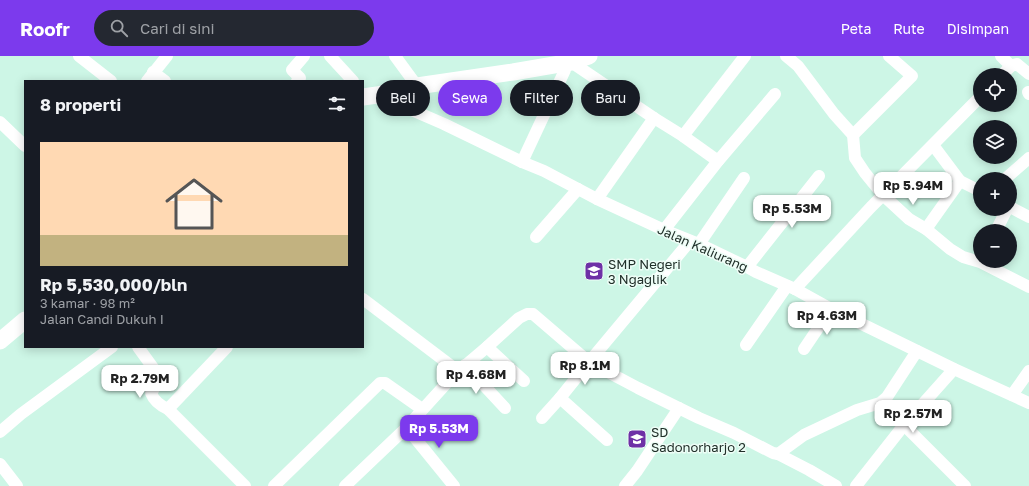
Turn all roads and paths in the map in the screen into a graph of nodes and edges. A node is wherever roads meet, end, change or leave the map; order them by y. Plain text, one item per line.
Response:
1 (79, 56) edge
2 (167, 56) edge
3 (304, 56) edge
4 (330, 56) edge
5 (395, 56) edge
6 (589, 56) edge
7 (745, 56) edge
8 (786, 56) edge
9 (889, 56) edge
10 (1001, 56) edge
11 (568, 66) junction
12 (1011, 66) joint
13 (1029, 74) edge
14 (150, 77) edge
15 (110, 80) edge
16 (161, 80) edge
17 (298, 80) edge
18 (352, 80) edge
19 (413, 80) edge
20 (430, 84) edge
21 (775, 94) dead end
22 (367, 95) edge
23 (973, 104) edge
24 (654, 118) junction
25 (0, 122) edge
26 (853, 135) junction
27 (683, 136) junction
28 (24, 145) edge
29 (933, 145) junction
30 (1029, 158) edge
31 (718, 161) junction
32 (522, 162) junction
33 (1013, 172) edge
34 (819, 176) dead end
35 (744, 178) dead end
36 (960, 180) junction
37 (973, 187) edge
38 (578, 189) junction
39 (883, 195) junction
40 (597, 199) junction
41 (1017, 211) edge
42 (1029, 217) edge
43 (926, 229) junction
44 (664, 230) junction
45 (536, 237) dead end
46 (694, 243) junction
47 (973, 260) edge
48 (747, 267) junction
49 (992, 268) edge
50 (791, 287) junction
51 (1029, 287) edge
52 (364, 300) edge
53 (831, 310) junction
54 (24, 321) edge
55 (0, 341) edge
56 (746, 345) dead end
57 (487, 347) junction
58 (111, 348) edge
59 (139, 348) edge
60 (226, 348) edge
61 (804, 349) dead end
62 (918, 351) junction
63 (589, 362) junction
64 (462, 368) junction
65 (954, 369) junction
66 (1029, 370) edge
67 (524, 381) dead end
68 (1012, 395) junction
69 (560, 398) junction
70 (1029, 403) edge
71 (505, 408) dead end
72 (679, 408) junction
73 (168, 409) junction
74 (422, 409) junction
75 (542, 418) dead end
76 (904, 425) junction
77 (406, 427) junction
78 (0, 432) edge
79 (607, 440) dead end
80 (778, 454) junction
81 (0, 464) edge
82 (17, 486) edge
83 (245, 486) edge
84 (274, 486) edge
85 (345, 486) edge
86 (454, 486) edge
87 (624, 486) edge
88 (836, 486) edge
89 (856, 486) edge
90 (965, 486) edge

1 - 15 street
2 - 14 street
3 - 17 street
4 - 18 street
5 - 19 street
6 - 11 main road
7 - 27 street
8 - 26 street
9 - 26 street
10 - 12 street
11 - 20 main road
11 - 24 street
11 - 32 street
12 - 13 street
14 - 16 street
21 - 31 street
22 - 32 street, Jalan Kaliurang
23 - 29 street
24 - 27 street
24 - 40 street
25 - 28 street
26 - 39 street
27 - 31 street
29 - 36 street
29 - 39 street
30 - 33 street
31 - 44 street
32 - 38 street, Jalan Kaliurang
34 - 48 street
35 - 46 street
36 - 37 street
36 - 43 street
38 - 40 street, Jalan Kaliurang
38 - 45 street
39 - 43 street
39 - 50 street
40 - 44 street, Jalan Kaliurang
41 - 42 street
43 - 47 street
44 - 46 street, Jalan Kaliurang
46 - 48 street, Jalan Kaliurang
46 - 63 street
48 - 50 street, Jalan Kaliurang
49 - 51 street
50 - 53 street, Jalan Kaliurang
50 - 56 street
52 - 64 street
53 - 61 street
53 - 62 street, Jalan Kaliurang
54 - 55 main road
57 - 63 street
57 - 64 street
57 - 67 street
58 - 78 street
59 - 73 street
60 - 73 street
62 - 65 street, Jalan Kaliurang
62 - 80 street
63 - 69 street
63 - 72 street
64 - 71 street
64 - 74 street
65 - 68 street, Jalan Kaliurang
65 - 76 street
66 - 68 street
68 - 70 street, Jalan Kaliurang
69 - 75 street
69 - 79 street
72 - 80 street
72 - 87 street
73 - 83 street
74 - 77 street
74 - 84 street
76 - 89 street
76 - 90 street
77 - 85 street
77 - 86 street
80 - 88 street
81 - 82 street

